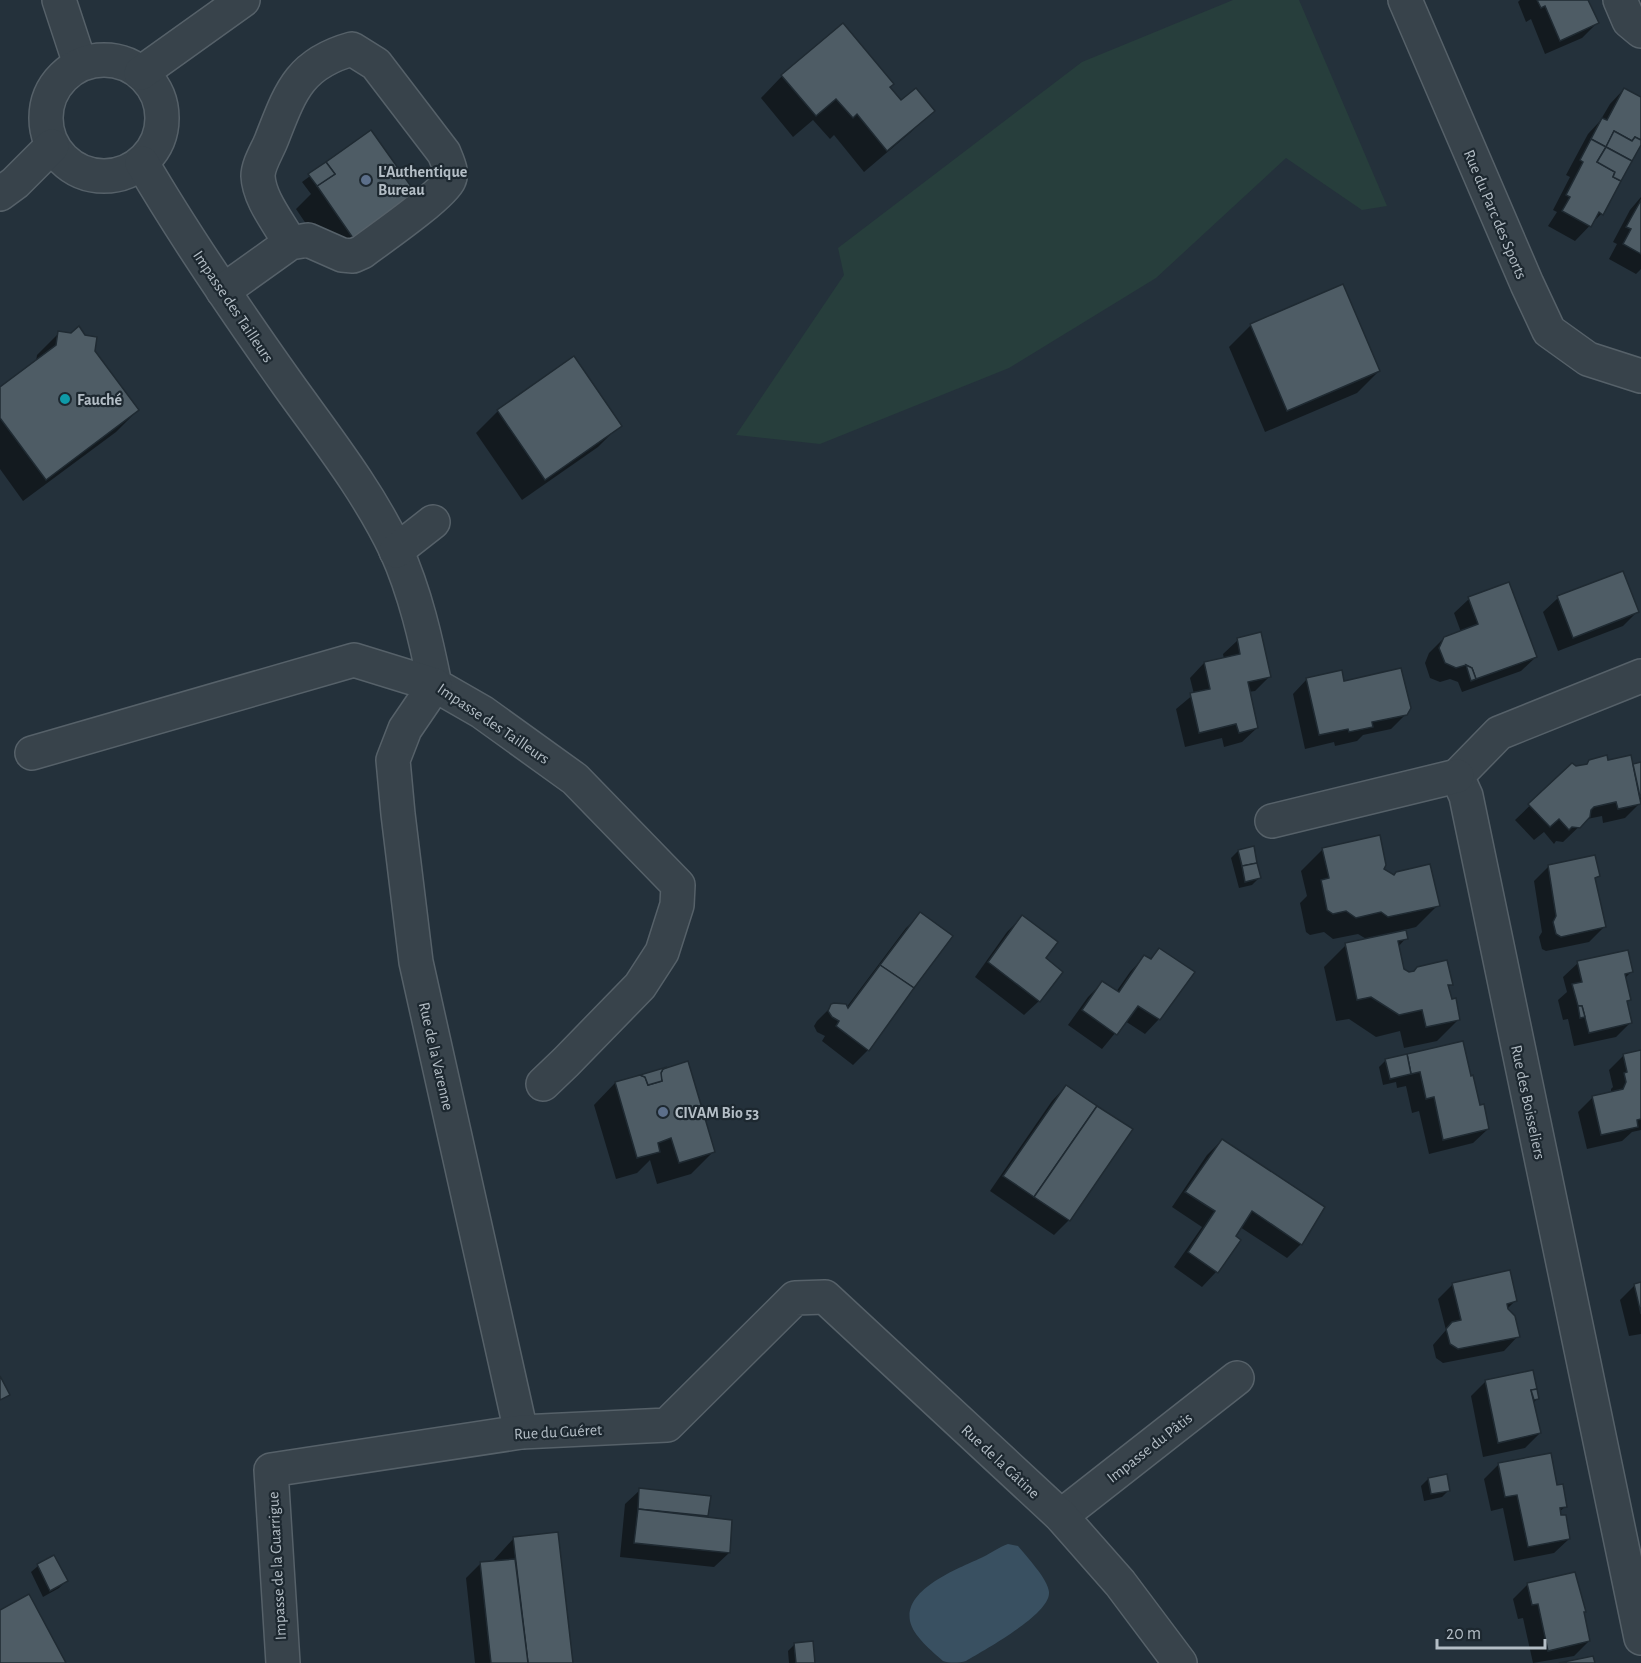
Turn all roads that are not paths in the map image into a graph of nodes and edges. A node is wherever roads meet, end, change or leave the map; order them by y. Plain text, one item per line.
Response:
1 (59, 0) edge
2 (243, 0) edge
3 (1405, 0) edge
4 (1620, 0) edge
5 (1641, 31) edge
6 (80, 64) junction
7 (141, 73) junction
8 (52, 146) junction
9 (142, 163) junction
10 (0, 194) edge
11 (290, 243) junction
12 (223, 291) junction
13 (1641, 376) edge
14 (433, 522) dead end
15 (396, 551) junction
16 (1641, 676) edge
17 (435, 685) junction
18 (32, 753) dead end
19 (1457, 776) junction
20 (1272, 821) dead end
21 (543, 1084) dead end
22 (795, 1298) joint
23 (1237, 1378) dead end
24 (521, 1432) junction
25 (271, 1470) joint
26 (1061, 1516) junction
27 (1641, 1638) edge
28 (283, 1663) edge
29 (1180, 1663) edge

1 - 6 street
2 - 7 street
3 - 13 street, Rue du Parc des Sports
4 - 5 street
6 - 7 street
6 - 8 street
7 - 9 street
8 - 9 street
8 - 10 street
9 - 12 street, Impasse des Tailleurs
11 - 11 street
11 - 12 street
12 - 15 street, Impasse des Tailleurs
14 - 15 street
15 - 17 street, Impasse des Tailleurs
16 - 19 street
17 - 18 street
17 - 21 street, Impasse des Tailleurs
17 - 24 street, Rue de la Varenne
19 - 20 street
19 - 27 street, Rue des Boisseliers
22 - 24 street, Rue du Guéret
22 - 26 street, Rue de la Gâtine
23 - 26 street, Impasse du Pâtis
24 - 25 street, Rue du Guéret
25 - 28 street, Impasse de la Guarrigue
26 - 29 street, Rue de la Gâtine

